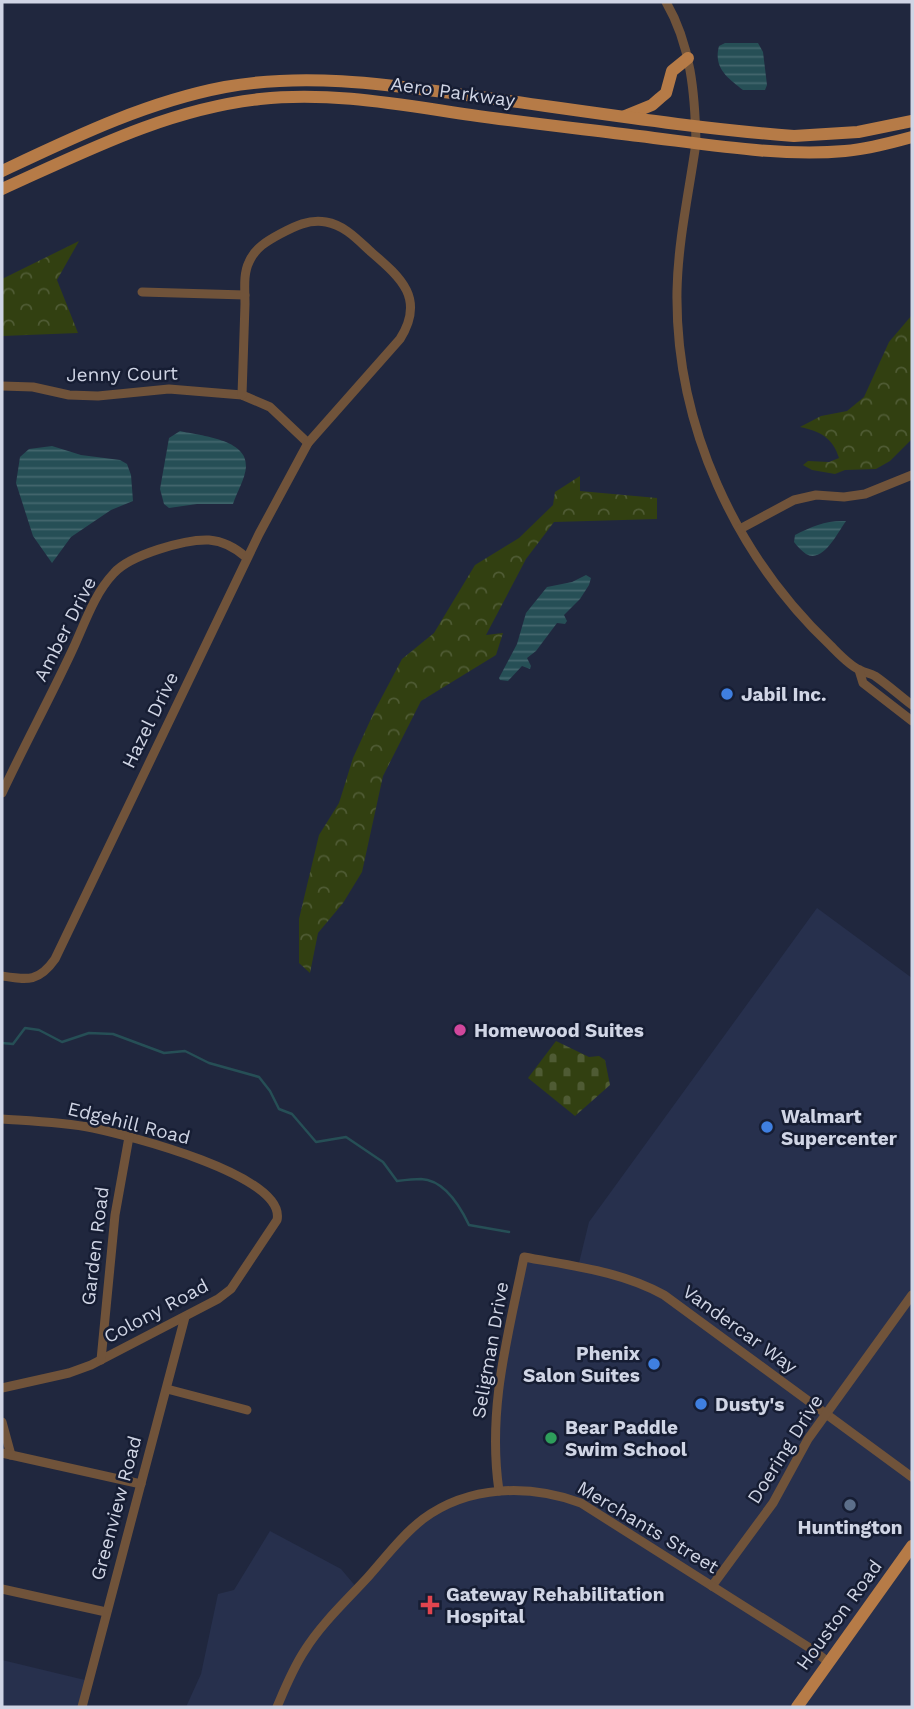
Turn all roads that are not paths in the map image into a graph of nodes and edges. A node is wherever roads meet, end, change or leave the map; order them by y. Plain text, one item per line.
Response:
1 (666, 2) edge
2 (688, 58) junction
3 (625, 116) junction
4 (912, 121) edge
5 (695, 124) junction
6 (912, 137) edge
7 (696, 143) junction
8 (2, 171) edge
9 (2, 189) edge
10 (142, 292) dead end
11 (245, 295) junction
12 (2, 386) edge
13 (242, 395) junction
14 (308, 443) junction
15 (912, 475) edge
16 (740, 529) junction
17 (247, 558) junction
18 (859, 670) junction
19 (912, 705) edge
20 (912, 721) edge
21 (7, 771) edge
22 (2, 793) edge
23 (2, 976) edge
24 (2, 1119) edge
25 (129, 1137) junction
26 (276, 1206) joint
27 (524, 1257) joint
28 (912, 1295) edge
29 (186, 1317) junction
30 (101, 1360) junction
31 (2, 1388) edge
32 (167, 1389) junction
33 (247, 1409) dead end
34 (827, 1414) junction
35 (2, 1422) edge
36 (6, 1454) edge
37 (912, 1477) edge
38 (141, 1484) junction
39 (499, 1491) junction
40 (912, 1546) edge
41 (712, 1586) junction
42 (2, 1589) edge
43 (106, 1612) junction
44 (828, 1662) junction
45 (82, 1707) edge
46 (276, 1707) edge
47 (796, 1707) edge

1 - 2 street
2 - 3 main road
2 - 5 street
3 - 5 main road, Aero Parkway
3 - 8 main road, Aero Parkway
4 - 5 main road, Aero Parkway
5 - 7 street
6 - 7 main road, Aero Parkway
7 - 9 main road, Aero Parkway
7 - 16 street
10 - 11 street
11 - 13 street, Hazel Drive
11 - 14 street, Hazel Drive
12 - 13 street, Jenny Court
13 - 14 street
14 - 17 street, Hazel Drive
15 - 16 street
16 - 18 street
17 - 21 street, Amber Drive
17 - 23 street, Hazel Drive
18 - 19 street
18 - 20 street
21 - 22 street, Amber Drive
24 - 25 street, Edgehill Road
25 - 26 street, Edgehill Road
25 - 30 street, Garden Road
26 - 29 street, Colony Road
27 - 34 street, Vandercar Way
27 - 39 street, Seligman Drive
28 - 34 street, Doering Drive
29 - 30 street, Colony Road
29 - 32 street, Greenview Road
30 - 31 street, Colony Road
32 - 33 street
32 - 38 street, Greenview Road
34 - 37 street, Vandercar Way
34 - 41 street, Doering Drive
35 - 36 street
36 - 38 street
38 - 43 street, Greenview Road
39 - 41 street, Merchants Street
39 - 46 street, Merchants Street
40 - 44 main road, Houston Road
41 - 44 street, Merchants Street
42 - 43 street
43 - 45 street, Greenview Road
44 - 47 main road, Houston Road

